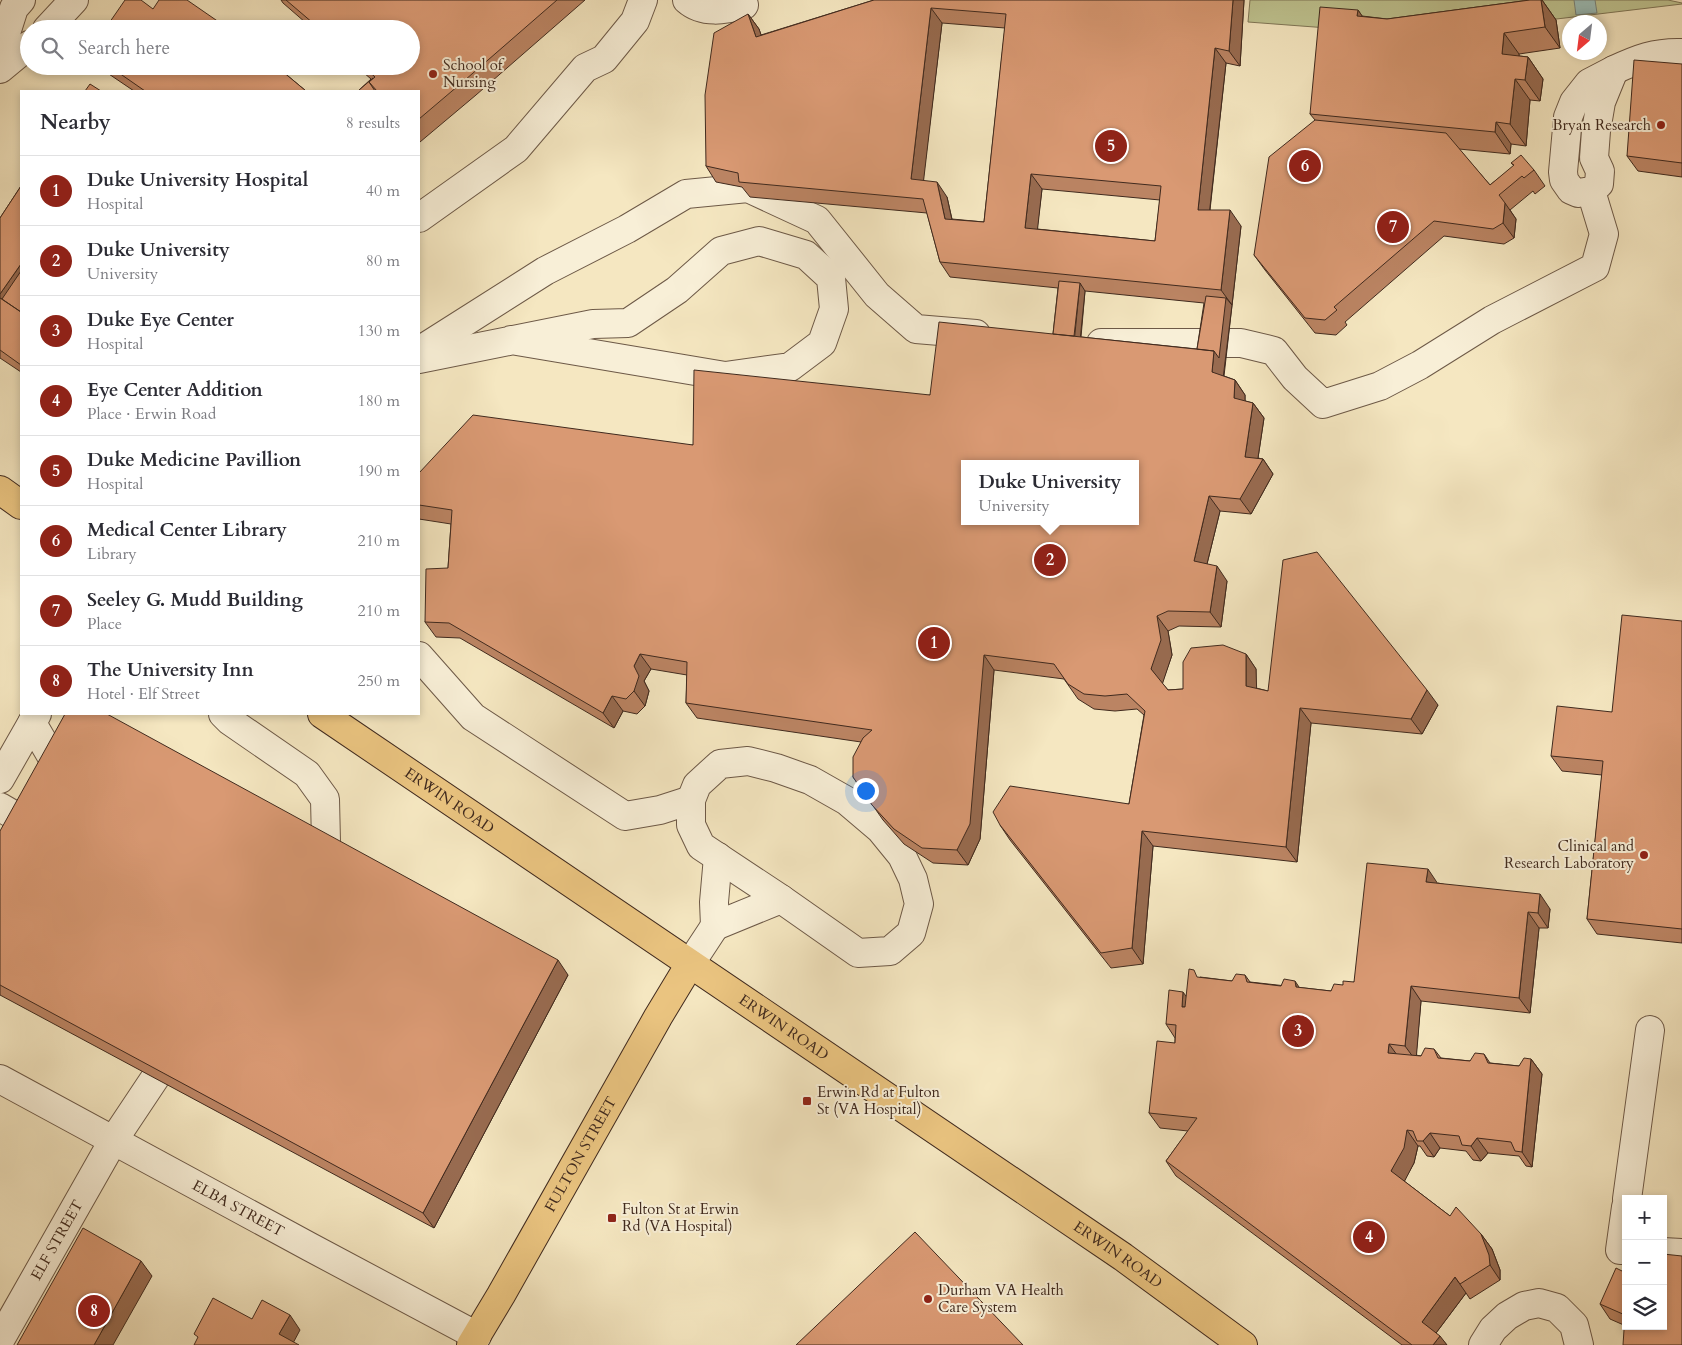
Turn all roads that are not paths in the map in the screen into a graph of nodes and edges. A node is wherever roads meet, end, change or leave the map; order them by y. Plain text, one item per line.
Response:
1 (21, 0) edge
2 (74, 0) edge
3 (636, 0) edge
4 (643, 0) edge
5 (687, 0) edge
6 (744, 5) dead end
7 (55, 20) edge
8 (0, 52) edge
9 (20, 52) edge
10 (1682, 53) edge
11 (586, 68) junction
12 (0, 69) edge
13 (420, 217) edge
14 (998, 337) edge
15 (511, 340) junction
16 (1077, 342) edge
17 (420, 350) edge
18 (420, 358) edge
19 (0, 490) edge
20 (20, 504) edge
21 (420, 657) edge
22 (224, 715) edge
23 (323, 715) edge
24 (34, 718) edge
25 (56, 764) edge
26 (0, 779) edge
27 (691, 800) junction
28 (0, 807) edge
29 (24, 821) edge
30 (326, 842) edge
31 (718, 857) junction
32 (781, 899) junction
33 (715, 926) junction
34 (690, 964) junction
35 (1650, 1030) dead end
36 (155, 1078) edge
37 (0, 1079) edge
38 (113, 1141) junction
39 (1628, 1195) edge
40 (1622, 1236) edge
41 (1622, 1250) edge
42 (1667, 1252) edge
43 (1682, 1254) edge
44 (0, 1340) edge
45 (474, 1340) edge
46 (1243, 1345) edge
47 (1483, 1345) edge
48 (1579, 1345) edge

1 - 8 street
2 - 7 street
3 - 11 street
4 - 11 street
5 - 6 street
9 - 12 street
10 - 16 street
11 - 13 street
14 - 17 street
15 - 15 street
15 - 18 street
19 - 20 main road
21 - 27 street
22 - 30 street
23 - 34 main road, ERWIN ROAD
24 - 25 street
24 - 26 street
27 - 31 street
27 - 32 street
28 - 29 street
31 - 32 street
31 - 33 street
32 - 33 street
33 - 34 street
34 - 45 main road, FULTON STREET
34 - 46 main road, ERWIN ROAD
35 - 39 street
36 - 38 street, ELF STREET
37 - 38 street, ELBA STREET
38 - 44 street, ELF STREET
38 - 45 street, ELBA STREET
40 - 41 street
42 - 43 street
47 - 48 street

